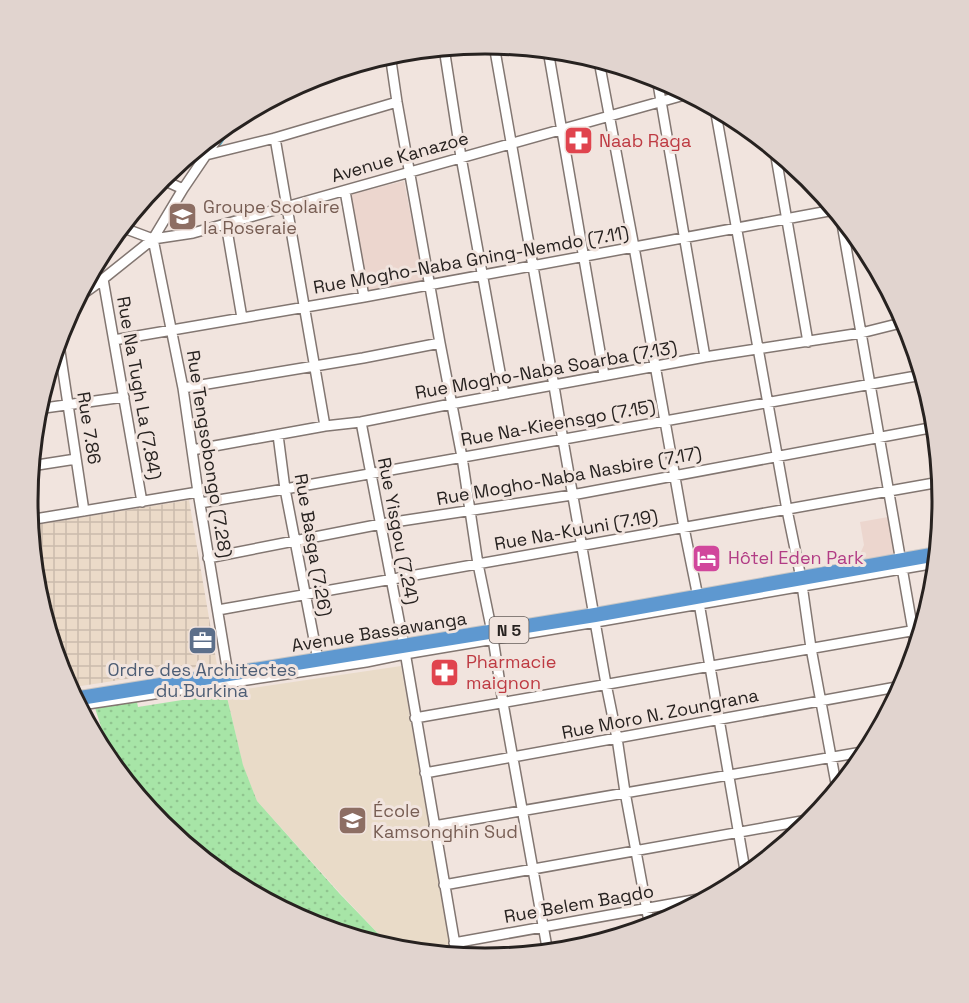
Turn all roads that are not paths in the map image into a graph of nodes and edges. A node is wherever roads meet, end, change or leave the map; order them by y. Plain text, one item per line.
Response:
1 (496, 54) edge
2 (445, 56) edge
3 (550, 59) edge
4 (392, 64) edge
5 (601, 70) edge
6 (659, 90) edge
7 (675, 98) edge
8 (397, 102) junction
9 (661, 102) junction
10 (610, 116) junction
11 (717, 120) edge
12 (562, 130) junction
13 (275, 138) junction
14 (511, 144) junction
15 (211, 148) edge
16 (206, 155) junction
17 (461, 157) junction
18 (777, 164) edge
19 (410, 171) junction
20 (170, 183) edge
21 (183, 189) junction
22 (345, 191) junction
23 (287, 207) junction
24 (825, 212) edge
25 (787, 218) junction
26 (226, 224) junction
27 (736, 228) junction
28 (129, 230) edge
29 (844, 236) edge
30 (685, 238) junction
31 (153, 239) junction
32 (634, 247) junction
33 (584, 255) junction
34 (532, 265) junction
35 (483, 274) junction
36 (96, 280) edge
37 (101, 281) junction
38 (430, 284) junction
39 (92, 287) edge
40 (364, 297) junction
41 (304, 307) junction
42 (242, 318) junction
43 (895, 325) edge
44 (172, 330) junction
45 (861, 333) junction
46 (114, 340) junction
47 (808, 342) junction
48 (440, 343) junction
49 (758, 350) junction
50 (705, 357) junction
51 (60, 363) edge
52 (315, 366) junction
53 (655, 367) junction
54 (604, 375) junction
55 (913, 377) edge
56 (870, 384) junction
57 (554, 386) junction
58 (183, 388) junction
59 (504, 394) junction
60 (124, 397) junction
61 (767, 403) junction
62 (451, 404) junction
63 (68, 405) junction
64 (47, 408) edge
65 (361, 422) junction
66 (664, 422) junction
67 (325, 426) junction
68 (926, 429) edge
69 (278, 435) junction
70 (879, 438) junction
71 (562, 440) junction
72 (192, 450) junction
73 (462, 457) junction
74 (777, 457) junction
75 (76, 459) junction
76 (39, 465) edge
77 (370, 473) junction
78 (674, 476) junction
79 (931, 483) edge
80 (285, 489) junction
81 (888, 491) junction
82 (198, 492) junction
83 (572, 495) junction
84 (142, 502) junction
85 (200, 503) junction
86 (787, 510) junction
87 (84, 511) junction
88 (469, 511) junction
89 (38, 519) edge
90 (381, 524) junction
91 (684, 528) junction
92 (295, 542) junction
93 (581, 546) junction
94 (928, 556) edge
95 (208, 558) junction
96 (927, 563) edge
97 (478, 564) junction
98 (902, 564) junction
99 (391, 579) junction
100 (801, 582) junction
101 (306, 595) junction
102 (698, 601) junction
103 (218, 610) junction
104 (596, 619) junction
105 (915, 620) edge
106 (912, 630) edge
107 (493, 636) junction
108 (812, 648) junction
109 (404, 650) junction
110 (318, 660) junction
111 (709, 666) junction
112 (228, 674) junction
113 (606, 684) junction
114 (890, 688) edge
115 (84, 700) edge
116 (85, 700) edge
117 (821, 701) junction
118 (503, 703) junction
119 (416, 718) junction
120 (718, 719) junction
121 (617, 738) junction
122 (854, 753) edge
123 (832, 757) junction
124 (513, 758) junction
125 (425, 773) junction
126 (729, 775) junction
127 (835, 778) edge
128 (625, 792) junction
129 (522, 812) junction
130 (797, 822) edge
131 (434, 826) junction
132 (738, 832) junction
133 (636, 851) junction
134 (744, 865) edge
135 (533, 869) junction
136 (444, 885) junction
137 (681, 903) edge
138 (647, 909) junction
139 (648, 917) edge
140 (543, 927) junction
141 (454, 943) junction
142 (546, 944) edge
143 (455, 948) edge

1 - 14 street
2 - 17 street
3 - 12 street
4 - 8 street
5 - 10 street
6 - 9 street
7 - 9 street, Avenue Kanazoe
8 - 13 street
8 - 19 street
9 - 10 street, Avenue Kanazoe
9 - 30 street
10 - 12 street, Avenue Kanazoe
10 - 32 street
11 - 27 street
12 - 14 street, Avenue Kanazoe
12 - 33 street
13 - 16 street
13 - 23 street
14 - 17 street, Avenue Kanazoe
14 - 34 street
15 - 16 street
16 - 21 street
17 - 19 street, Avenue Kanazoe
17 - 35 street
18 - 25 street
19 - 22 street, Avenue Kanazoe
19 - 38 street
20 - 21 street
21 - 31 street
22 - 23 street, Avenue Kanazoe
22 - 40 street
23 - 26 street, Avenue Kanazoe
23 - 41 street
24 - 25 street, Rue Mogho-Naba Gning-Nemdo (7.11)
25 - 27 street, Rue Mogho-Naba Gning-Nemdo (7.11)
25 - 47 street
26 - 31 street, Avenue Kanazoe
26 - 42 street
27 - 30 street, Rue Mogho-Naba Gning-Nemdo (7.11)
27 - 49 street
28 - 31 street, Avenue Kanazoe
29 - 45 street
30 - 32 street, Rue Mogho-Naba Gning-Nemdo (7.11)
30 - 50 street
31 - 37 street
31 - 44 street, Rue Tengsobongo (7.28)
32 - 33 street, Rue Mogho-Naba Gning-Nemdo (7.11)
32 - 53 street
33 - 34 street, Rue Mogho-Naba Gning-Nemdo (7.11)
33 - 54 street
34 - 35 street, Rue Mogho-Naba Gning-Nemdo (7.11)
34 - 57 street
35 - 38 street, Rue Mogho-Naba Gning-Nemdo (7.11)
35 - 59 street
36 - 37 street
37 - 39 street
37 - 46 street, Rue Na Tugh La (7.84)
38 - 40 street, Rue Mogho-Naba Gning-Nemdo (7.11)
38 - 48 street
40 - 41 street, Rue Mogho-Naba Gning-Nemdo (7.11)
41 - 42 street, Rue Mogho-Naba Gning-Nemdo (7.11)
41 - 52 street
42 - 44 street, Rue Mogho-Naba Gning-Nemdo (7.11)
43 - 45 street, Rue Mogho-Naba Soarba (7.13)
44 - 46 street, Rue Mogho-Naba Gning-Nemdo (7.11)
44 - 58 street, Rue Tengsobongo (7.28)
45 - 47 street, Rue Mogho-Naba Soarba (7.13)
45 - 56 street
46 - 60 street, Rue Na Tugh La (7.84)
47 - 49 street, Rue Mogho-Naba Soarba (7.13)
48 - 52 street
48 - 62 street
49 - 50 street, Rue Mogho-Naba Soarba (7.13)
49 - 61 street
50 - 53 street, Rue Mogho-Naba Soarba (7.13)
51 - 63 street, Rue 7.86
52 - 58 street
52 - 67 street
53 - 54 street, Rue Mogho-Naba Soarba (7.13)
53 - 66 street
54 - 57 street, Rue Mogho-Naba Soarba (7.13)
55 - 56 street, Rue Na-Kieensgo (7.15)
56 - 61 street, Rue Na-Kieensgo (7.15)
56 - 70 street
57 - 59 street, Rue Mogho-Naba Soarba (7.13)
57 - 71 street
58 - 72 street, Rue Tengsobongo (7.28)
59 - 62 street, Rue Mogho-Naba Soarba (7.13)
60 - 63 street
60 - 84 street, Rue Na Tugh La (7.84)
61 - 66 street, Rue Na-Kieensgo (7.15)
61 - 74 street
62 - 65 street, Rue Mogho-Naba Soarba (7.13)
62 - 73 street
63 - 64 street
63 - 75 street, Rue 7.86
65 - 67 street, Rue Mogho-Naba Soarba (7.13)
65 - 77 street, Rue Yisgou (7.24)
66 - 71 street, Rue Na-Kieensgo (7.15)
66 - 78 street
67 - 69 street, Rue Mogho-Naba Soarba (7.13)
68 - 70 street, Rue Mogho-Naba Nasbire (7.17)
69 - 72 street, Rue Mogho-Naba Soarba (7.13)
69 - 80 street, Rue Basga (7.26)
70 - 74 street, Rue Mogho-Naba Nasbire (7.17)
70 - 81 street
71 - 73 street, Rue Na-Kieensgo (7.15)
71 - 83 street
72 - 82 street, Rue Tengsobongo (7.28)
73 - 77 street, Rue Na-Kieensgo (7.15)
73 - 88 street
74 - 78 street, Rue Mogho-Naba Nasbire (7.17)
74 - 86 street
75 - 76 street
75 - 87 street, Rue 7.86
77 - 80 street, Rue Na-Kieensgo (7.15)
77 - 90 street, Rue Yisgou (7.24)
78 - 83 street, Rue Mogho-Naba Nasbire (7.17)
78 - 91 street
79 - 81 street, Rue Na-Kuuni (7.19)
80 - 85 street, Rue Na-Kieensgo (7.15)
80 - 92 street, Rue Basga (7.26)
81 - 86 street, Rue Na-Kuuni (7.19)
81 - 98 street
82 - 84 street
82 - 85 street, Rue Tengsobongo (7.28)
83 - 88 street, Rue Mogho-Naba Nasbire (7.17)
83 - 93 street
84 - 87 street
85 - 95 street, Rue Tengsobongo (7.28)
86 - 91 street, Rue Na-Kuuni (7.19)
86 - 100 street
87 - 89 street
88 - 90 street, Rue Mogho-Naba Nasbire (7.17)
88 - 97 street
90 - 92 street, Rue Mogho-Naba Nasbire (7.17)
90 - 99 street, Rue Yisgou (7.24)
91 - 93 street, Rue Na-Kuuni (7.19)
91 - 102 street
92 - 95 street, Rue Mogho-Naba Nasbire (7.17)
92 - 101 street, Rue Basga (7.26)
93 - 97 street, Rue Na-Kuuni (7.19)
93 - 104 street
94 - 98 highway, Avenue Bassawanga / N 5
95 - 103 street, Rue Tengsobongo (7.28)
96 - 98 street
97 - 99 street, Rue Na-Kuuni (7.19)
97 - 107 street
98 - 100 highway, Avenue Bassawanga / N 5
98 - 105 street
99 - 101 street, Rue Na-Kuuni (7.19)
99 - 109 street, Rue Yisgou (7.24)
100 - 102 highway, Avenue Bassawanga / N 5
100 - 108 street
101 - 103 street, Rue Na-Kuuni (7.19)
101 - 110 street, Rue Basga (7.26)
102 - 104 highway, Avenue Bassawanga / N 5
102 - 111 street
103 - 112 street, Rue Tengsobongo (7.28)
104 - 107 highway, Avenue Bassawanga / N 5
104 - 113 street
106 - 108 street
107 - 109 highway, Avenue Bassawanga / N 5
107 - 118 street
108 - 111 street
108 - 117 street
109 - 110 highway, Avenue Bassawanga / N 5
109 - 116 street
109 - 119 street, Rue Yisgou (7.24)
110 - 112 highway, Avenue Bassawanga / N 5
111 - 113 street
111 - 120 street
112 - 115 highway, Avenue Bassawanga / N 5
113 - 118 street
113 - 121 street
114 - 117 street, Rue Moro N. Zoungrana
117 - 120 street, Rue Moro N. Zoungrana
117 - 123 street
118 - 119 street
118 - 124 street
119 - 125 street, Rue Yisgou (7.24)
120 - 121 street, Rue Moro N. Zoungrana
120 - 126 street
121 - 124 street, Rue Moro N. Zoungrana
121 - 128 street
122 - 123 street
123 - 126 street
123 - 127 street
124 - 125 street, Rue Moro N. Zoungrana
124 - 129 street
125 - 131 street, Rue Yisgou (7.24)
126 - 128 street
126 - 132 street
128 - 129 street
128 - 133 street
129 - 131 street
129 - 135 street
130 - 132 street
131 - 136 street, Rue Yisgou (7.24)
132 - 133 street
132 - 134 street
133 - 135 street
133 - 138 street
135 - 136 street
135 - 140 street
136 - 141 street, Rue Yisgou (7.24)
137 - 138 street, Rue Belem Bagdo
138 - 139 street
138 - 140 street, Rue Belem Bagdo
140 - 141 street, Rue Belem Bagdo
140 - 142 street
141 - 143 street, Rue Yisgou (7.24)

